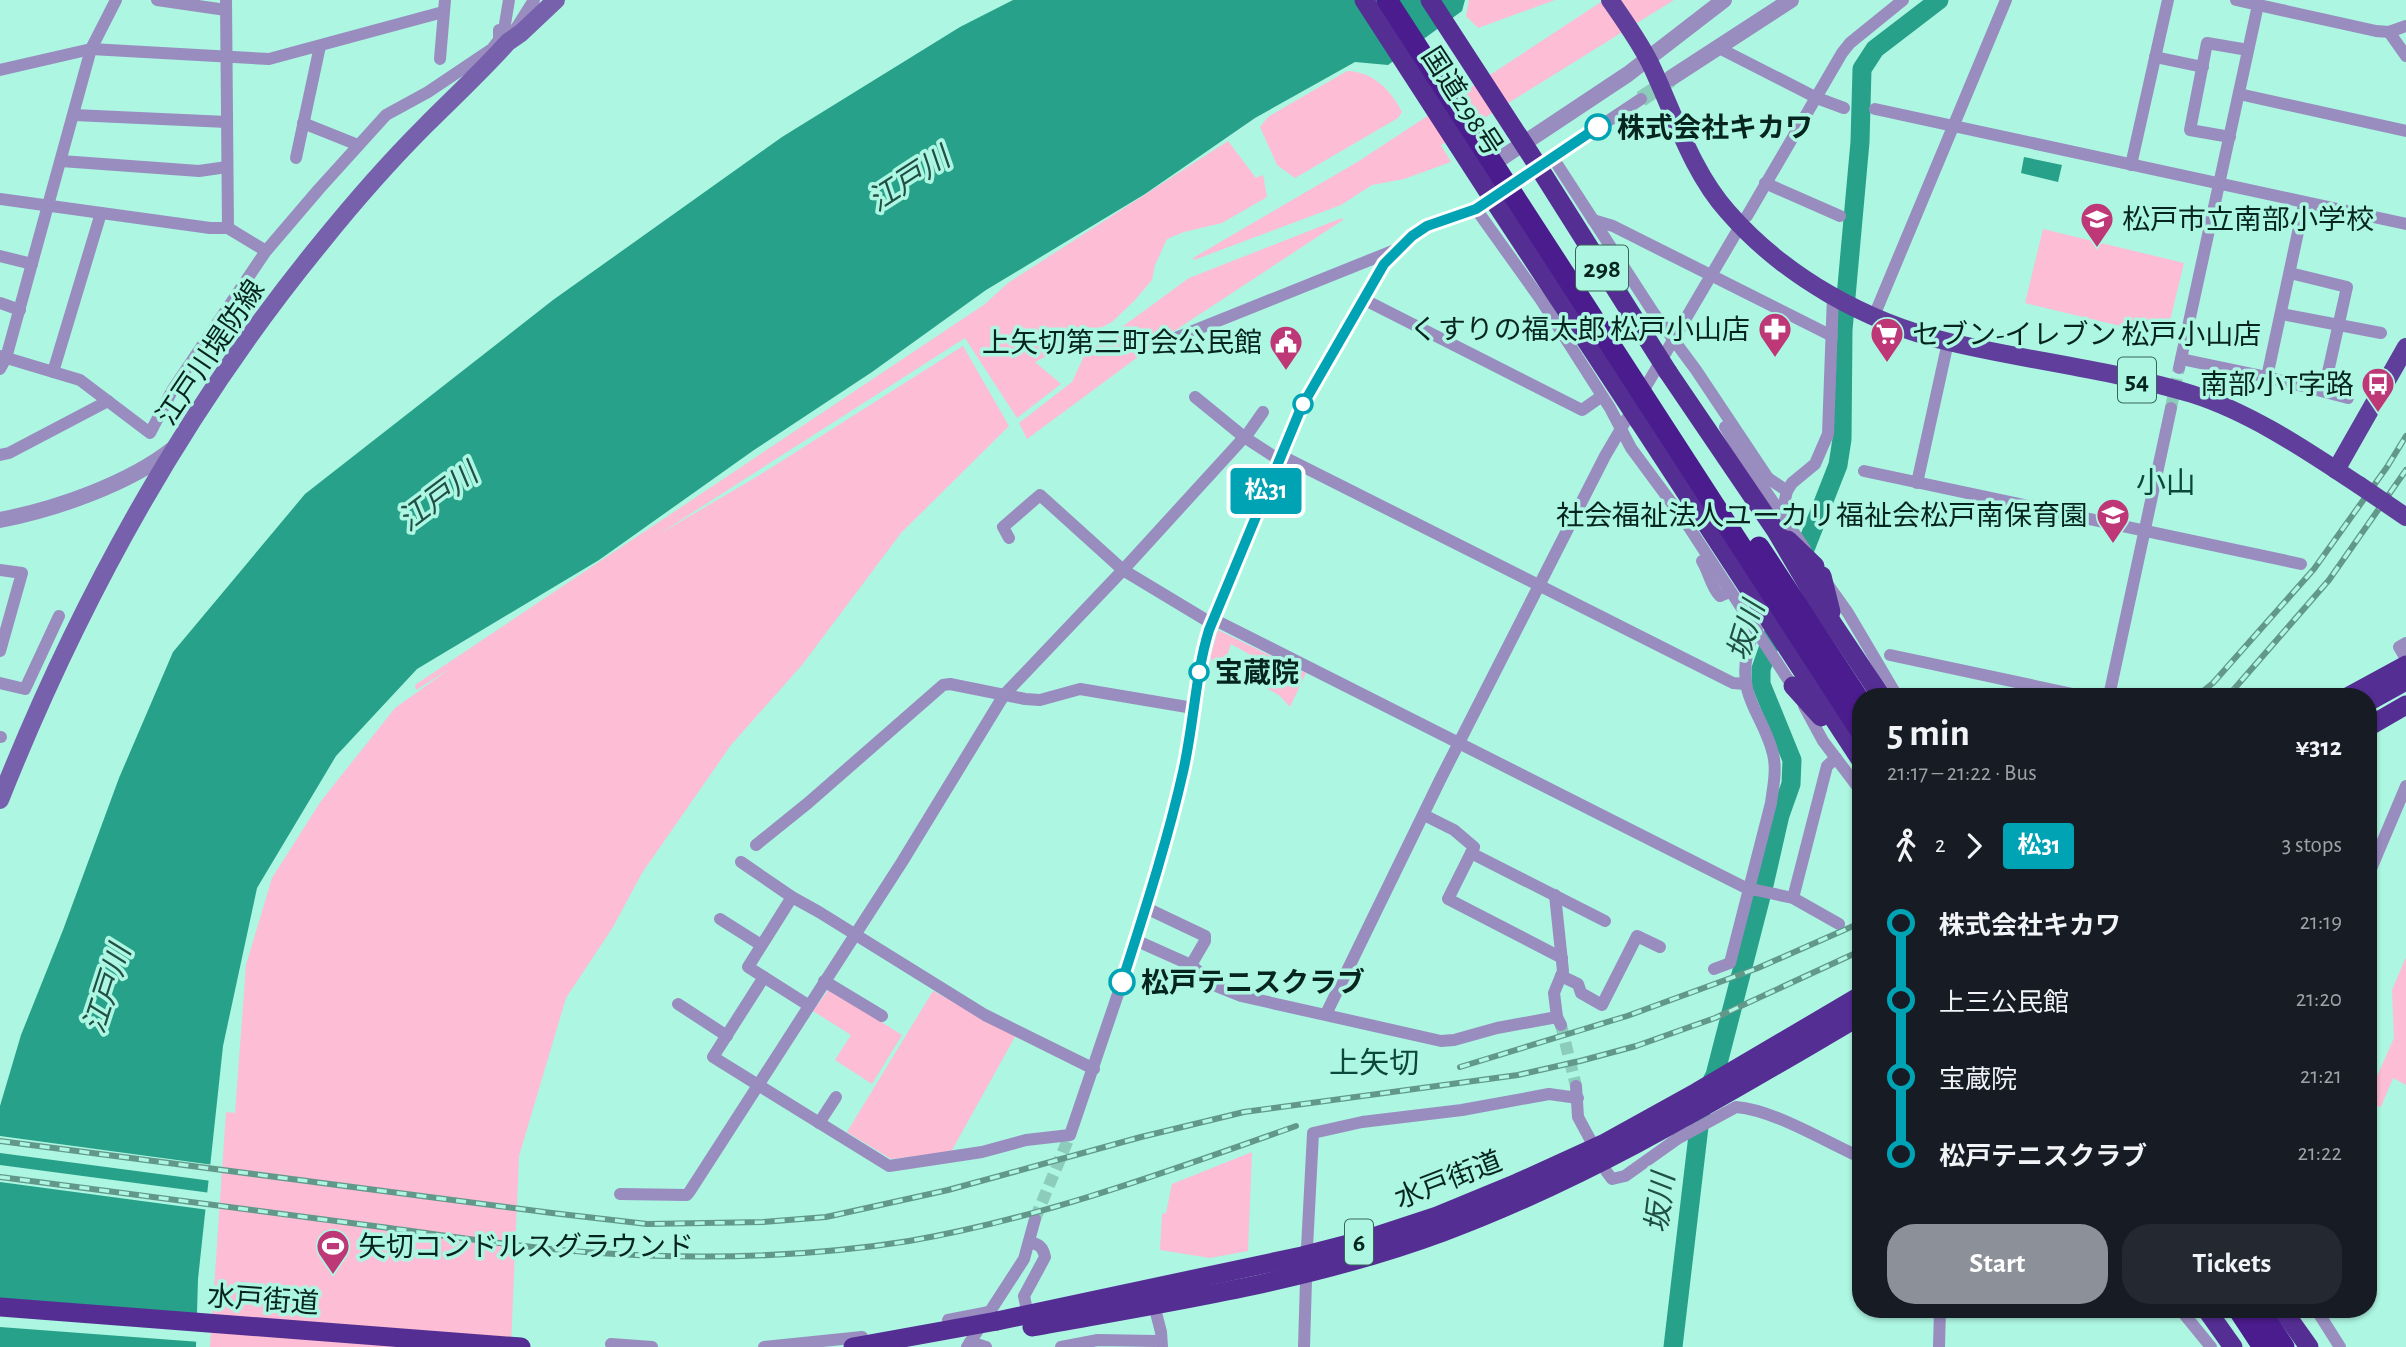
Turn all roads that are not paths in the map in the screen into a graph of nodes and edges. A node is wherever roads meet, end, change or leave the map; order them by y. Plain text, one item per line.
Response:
1 (116, 0) edge
2 (157, 0) edge
3 (509, 0) edge
4 (516, 0) edge
5 (556, 0) edge
6 (1364, 0) edge
7 (1387, 0) edge
8 (1402, 0) edge
9 (1430, 0) edge
10 (1611, 0) edge
11 (1724, 0) edge
12 (1791, 0) edge
13 (1903, 0) edge
14 (2006, 0) edge
15 (2168, 0) edge
16 (2236, 0) edge
17 (532, 2) edge
18 (226, 5) edge
19 (2258, 5) junction
20 (444, 6) edge
21 (2406, 26) edge
22 (2389, 32) junction
23 (504, 36) junction
24 (320, 46) junction
25 (1717, 47) junction
26 (91, 49) junction
27 (2248, 50) junction
28 (2406, 55) edge
29 (2155, 57) junction
30 (226, 58) junction
31 (440, 59) dead end
32 (1648, 59) junction
33 (2203, 67) junction
34 (0, 70) edge
35 (1671, 78) tunnel mouth
36 (2239, 94) junction
37 (1817, 98) junction
38 (1641, 99) tunnel mouth
39 (1844, 108) dead end
40 (1875, 109) dead end
41 (74, 115) junction
42 (227, 122) junction
43 (303, 123) junction
44 (1952, 126) junction
45 (2406, 131) edge
46 (2230, 137) junction
47 (1523, 143) junction
48 (358, 145) junction
49 (296, 158) dead end
50 (61, 161) junction
51 (1544, 161) junction
52 (2131, 165) junction
53 (228, 167) junction
54 (1477, 174) junction
55 (1765, 183) junction
56 (2219, 184) junction
57 (0, 199) edge
58 (2304, 204) junction
59 (48, 206) junction
60 (1476, 209) junction
61 (101, 213) junction
62 (1747, 216) dead end
63 (1840, 216) dead end
64 (1593, 220) junction
65 (2406, 224) edge
66 (228, 228) junction
67 (1736, 233) dead end
68 (1399, 249) junction
69 (266, 251) junction
70 (0, 256) edge
71 (32, 264) junction
72 (2290, 273) junction
73 (1712, 276) junction
74 (1835, 296) junction
75 (1363, 299) junction
76 (0, 303) edge
77 (20, 310) junction
78 (1866, 313) junction
79 (2282, 314) junction
80 (2339, 326) junction
81 (2381, 333) dead end
82 (1832, 336) junction
83 (1672, 339) junction
84 (1168, 341) dead end
85 (1948, 342) junction
86 (2406, 347) edge
87 (1683, 354) junction
88 (2, 361) edge
89 (53, 372) junction
90 (2267, 377) junction
91 (2324, 390) junction
92 (1602, 396) junction
93 (1195, 397) dead end
94 (2348, 398) dead end
95 (108, 401) junction
96 (2171, 408) tunnel mouth
97 (1263, 412) dead end
98 (1620, 429) junction
99 (1244, 437) junction
100 (177, 445) junction
101 (0, 455) edge
102 (1279, 457) junction
103 (2336, 470) junction
104 (1864, 471) dead end
105 (1917, 483) junction
106 (1657, 486) junction
107 (1787, 491) junction
108 (1783, 508) dead end
109 (2406, 517) edge
110 (0, 520) edge
111 (2144, 531) junction
112 (1009, 538) dead end
113 (1784, 539) junction
114 (2301, 564) dead end
115 (0, 570) edge
116 (1123, 570) junction
117 (1818, 571) junction
118 (1752, 578) dead end
119 (1539, 585) junction
120 (1727, 593) dead end
121 (59, 616) dead end
122 (1212, 621) junction
123 (1760, 621) junction
124 (1835, 626) junction
125 (2406, 643) edge
126 (0, 650) edge
127 (1890, 655) dead end
128 (2406, 659) edge
129 (2406, 665) edge
130 (1788, 670) junction
131 (2406, 681) edge
132 (0, 683) edge
133 (1745, 684) junction
134 (1876, 688) edge
135 (1892, 688) edge
136 (2045, 688) edge
137 (2111, 688) edge
138 (2364, 688) edge
139 (1852, 689) edge
140 (1004, 695) junction
141 (2406, 695) edge
142 (2377, 697) edge
143 (2406, 705) edge
144 (1193, 708) junction
145 (2377, 711) edge
146 (2377, 722) edge
147 (1851, 731) edge
148 (1460, 744) junction
149 (1836, 758) junction
150 (1852, 779) edge
151 (2406, 786) edge
152 (0, 800) edge
153 (1424, 815) junction
154 (756, 845) dead end
155 (1471, 853) junction
156 (2377, 855) edge
157 (741, 862) dead end
158 (1750, 890) junction
159 (1555, 895) junction
160 (792, 897) junction
161 (1793, 898) junction
162 (1144, 906) junction
163 (720, 919) dead end
164 (1605, 921) dead end
165 (1839, 924) dead end
166 (855, 934) junction
167 (1135, 940) junction
168 (761, 945) junction
169 (1660, 947) dead end
170 (1562, 958) junction
171 (1191, 965) junction
172 (1714, 969) dead end
173 (1561, 976) junction
174 (764, 977) junction
175 (824, 981) junction
176 (1852, 1001) edge
177 (678, 1004) dead end
178 (808, 1005) junction
179 (1326, 1014) junction
180 (882, 1016) dead end
181 (1852, 1021) edge
182 (727, 1036) junction
183 (1094, 1069) junction
184 (757, 1085) junction
185 (836, 1097) dead end
186 (819, 1123) junction
187 (1591, 1141) dead end
188 (1852, 1153) edge
189 (1606, 1171) dead end
190 (620, 1194) dead end
191 (1035, 1219) tunnel mouth
192 (1030, 1242) junction
193 (1307, 1248) dead end
194 (1306, 1280) dead end
195 (1154, 1305) junction
196 (0, 1307) edge
197 (1028, 1315) junction
198 (0, 1318) edge
199 (1940, 1318) edge
200 (2187, 1318) edge
201 (2213, 1318) edge
202 (2218, 1318) edge
203 (2244, 1318) edge
204 (2265, 1318) edge
205 (2288, 1318) edge
206 (2298, 1318) edge
207 (2322, 1318) edge
208 (993, 1328) edge
209 (611, 1344) dead end
210 (1159, 1344) edge
211 (968, 1346) edge
212 (376, 1347) edge
213 (521, 1347) edge
214 (653, 1347) edge
215 (764, 1347) edge
216 (853, 1347) edge
217 (917, 1347) edge
218 (1061, 1347) edge
219 (1304, 1347) edge
220 (1939, 1347) edge
221 (2211, 1347) edge
222 (2235, 1347) edge
223 (2263, 1347) edge
224 (2284, 1347) edge
225 (2309, 1347) edge
226 (2316, 1347) edge
227 (2340, 1347) edge

1 - 26 street
2 - 18 street
3 - 23 street
4 - 17 street
5 - 23 main road, 江戸川堤防線
6 - 54 highway, 国道298号 / 298
7 - 147 highway, bridge
8 - 139 highway, bridge
9 - 47 highway, 国道298号 / 298
10 - 32 main road, 54
11 - 32 street
12 - 25 street
13 - 37 street
14 - 44 street
15 - 29 street
16 - 19 street
17 - 23 street
18 - 30 street
19 - 22 street
19 - 27 street
20 - 24 street
20 - 31 street
21 - 22 street
22 - 28 street
23 - 48 street
23 - 100 main road, 江戸川堤防線
24 - 30 street
24 - 43 street
25 - 35 street
25 - 37 street
26 - 30 street
26 - 34 street
26 - 41 street
27 - 33 street
27 - 36 street
29 - 33 street
29 - 52 street
30 - 42 street
32 - 47 street
32 - 74 main road, 54
33 - 46 street
36 - 45 street
36 - 46 street
37 - 39 street
37 - 55 street
38 - 51 street
40 - 44 street
41 - 42 street
41 - 50 street
42 - 53 street
43 - 48 street
43 - 49 street
44 - 52 street
44 - 78 street
46 - 56 street
47 - 51 highway, 国道298号 / 298
47 - 54 street
48 - 69 street
50 - 53 street
50 - 59 street
51 - 60 street
51 - 64 street
51 - 113 highway, 国道298号 / 298, bridge
52 - 56 street
53 - 66 street
54 - 123 highway, 国道298号 / 298, bridge
55 - 62 street
55 - 63 street
56 - 58 street
56 - 90 street
57 - 59 street
58 - 65 street
58 - 72 street
59 - 61 street
59 - 71 street
60 - 68 street
60 - 92 street
61 - 66 street
61 - 89 street
64 - 73 street
64 - 83 street
66 - 69 street
67 - 73 street
68 - 75 street
68 - 84 street
69 - 95 street
70 - 71 street
71 - 77 street
72 - 79 street
72 - 80 street
73 - 82 street
73 - 83 street
74 - 78 main road, 54
74 - 82 street
75 - 92 street
75 - 102 street
76 - 77 street
77 - 88 street
78 - 85 main road, 54
79 - 80 street
79 - 90 street
80 - 81 street
80 - 91 street
82 - 107 street
83 - 87 street
83 - 98 street
85 - 103 main road, 54
85 - 105 street
86 - 103 main road
87 - 107 street
87 - 113 street
88 - 89 street
89 - 95 street
90 - 91 street
91 - 94 street
92 - 98 street
93 - 99 street
95 - 101 street
96 - 111 street
97 - 99 street
98 - 106 street
98 - 119 street
99 - 102 street
99 - 116 street
100 - 110 street
100 - 152 main road, 江戸川堤防線
102 - 119 street
102 - 122 street
103 - 109 main road, bridge
104 - 105 street
105 - 111 street
106 - 120 street
106 - 123 street
107 - 108 street
111 - 114 street
111 - 137 street
112 - 116 street
113 - 117 highway
113 - 118 street
113 - 124 highway, 国道298号 / 298
115 - 126 street
116 - 122 street
116 - 140 street
117 - 124 highway
117 - 135 street
119 - 133 street
119 - 148 street
121 - 132 street
122 - 144 street
122 - 148 street
123 - 130 highway, 国道298号 / 298
123 - 133 street
124 - 134 highway, 国道298号 / 298
125 - 128 street
127 - 136 street
129 - 138 highway
130 - 147 highway, 国道298号 / 298
130 - 147 highway
130 - 149 street
131 - 142 highway
133 - 158 street
140 - 144 street
140 - 154 street
140 - 166 street
141 - 145 highway
143 - 146 highway
144 - 162 street
148 - 153 street
148 - 158 street
149 - 150 street
149 - 161 street
151 - 156 street
153 - 155 street
153 - 179 street
155 - 159 street
155 - 170 street
157 - 160 street
158 - 161 street
158 - 172 street
159 - 164 street
159 - 170 street
160 - 166 street
160 - 168 street
161 - 165 street
162 - 167 street
162 - 171 street
163 - 168 street
166 - 175 street
166 - 183 street
167 - 171 street
167 - 183 street
168 - 174 street
169 - 173 street
170 - 173 street
171 - 179 street
173 - 179 street
174 - 178 street
174 - 182 street
175 - 178 street
175 - 180 street
176 - 197 highway, 水戸街道 / 6
177 - 182 street
178 - 184 street
181 - 195 highway, 水戸街道 / 6
182 - 184 street
183 - 186 street
184 - 186 street
184 - 190 street
185 - 186 street
187 - 193 street
188 - 189 street
191 - 192 street
192 - 197 street
192 - 208 street
194 - 219 street
195 - 208 highway, 水戸街道 / 6
195 - 210 street
196 - 213 highway, 水戸街道
197 - 208 highway, 水戸街道 / 6
198 - 212 highway, 水戸街道
199 - 220 street
200 - 221 street
201 - 222 highway
202 - 222 highway
203 - 223 highway
204 - 224 highway
205 - 225 highway
206 - 226 highway
207 - 227 street
208 - 211 street
208 - 211 street
208 - 215 street
208 - 216 highway, 水戸街道 / 6, bridge
208 - 217 highway, 水戸街道 / 6
209 - 214 street
210 - 218 street

